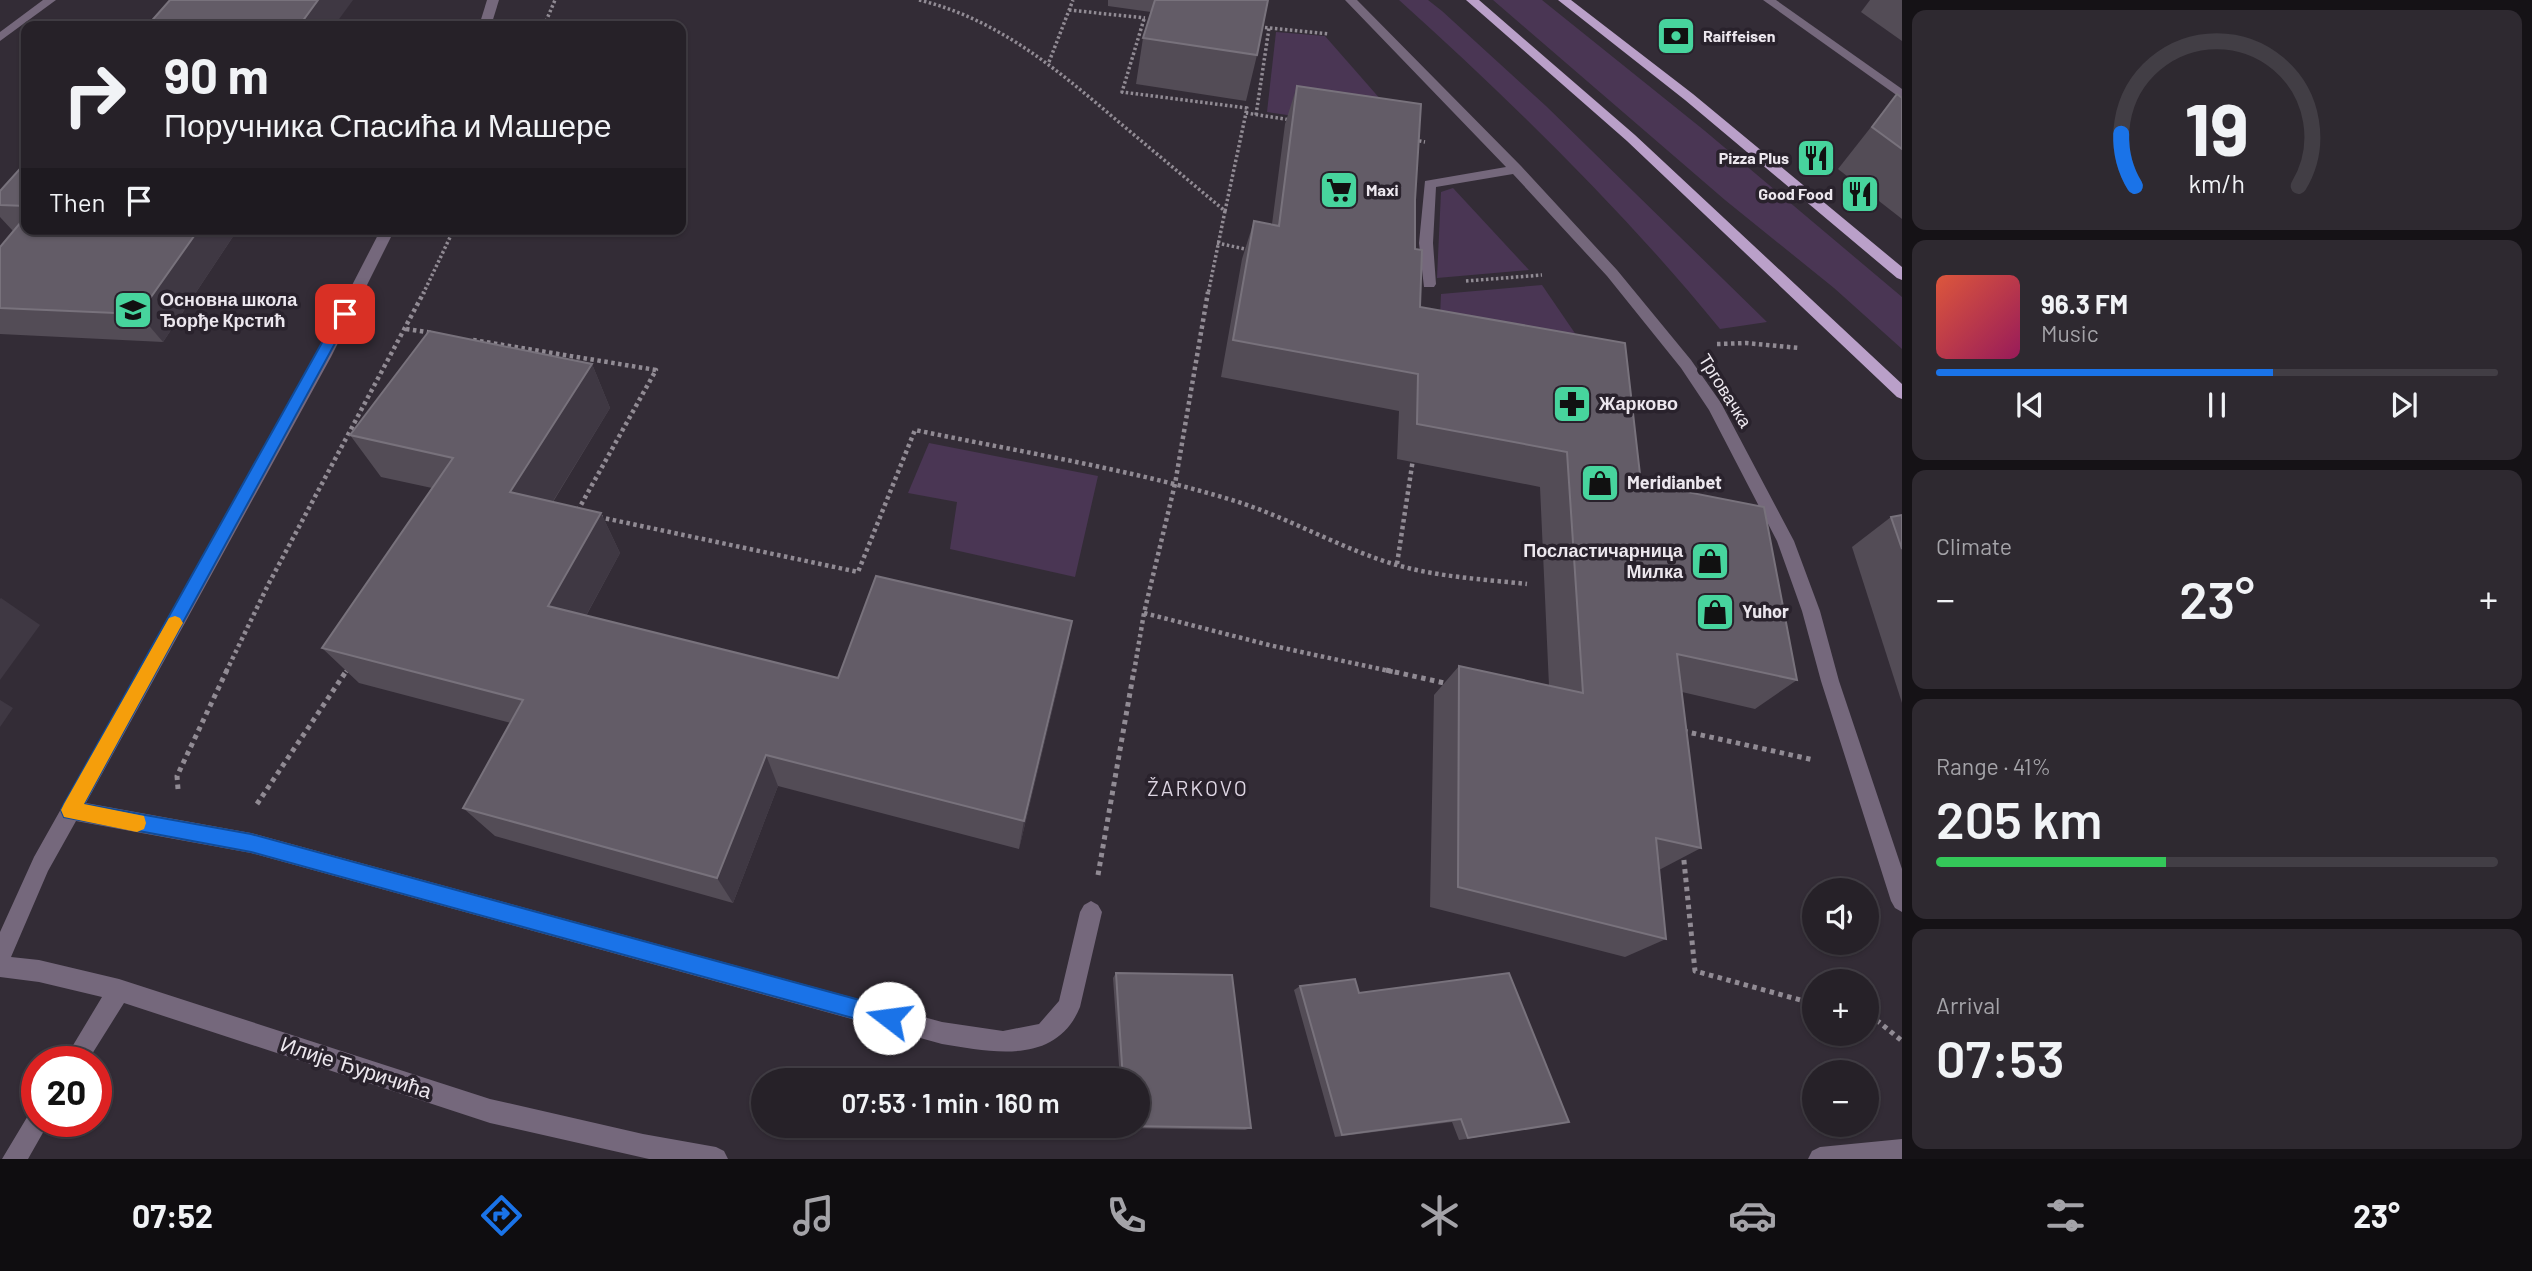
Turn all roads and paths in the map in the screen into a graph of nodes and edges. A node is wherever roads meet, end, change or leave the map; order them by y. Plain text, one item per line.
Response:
1 (50, 0) edge
2 (494, 0) edge
3 (555, 0) edge
4 (919, 0) edge
5 (1073, 0) edge
6 (1351, 0) edge
7 (1472, 0) edge
8 (1564, 0) edge
9 (1769, 0) edge
10 (948, 2) edge
11 (1069, 10) junction
12 (1156, 15) edge
13 (1144, 19) junction
14 (22, 21) edge
15 (487, 21) edge
16 (546, 21) edge
17 (21, 22) edge
18 (1258, 27) edge
19 (1269, 28) junction
20 (1329, 34) dead end
21 (0, 38) edge
22 (1049, 62) junction
23 (1902, 95) edge
24 (1246, 113) junction
25 (1256, 115) junction
26 (1295, 121) edge
27 (1412, 139) edge
28 (1425, 142) dead end
29 (1516, 169) junction
30 (1225, 211) junction
31 (385, 235) edge
32 (451, 235) edge
33 (1217, 243) junction
34 (1257, 251) edge
35 (1542, 275) dead end
36 (1902, 275) edge
37 (1429, 284) joint
38 (407, 329) junction
39 (446, 335) edge
40 (472, 340) edge
41 (1670, 345) junction
42 (1807, 349) dead end
43 (1902, 393) edge
44 (1413, 450) dead end
45 (1175, 484) junction
46 (577, 513) junction
47 (571, 523) edge
48 (1397, 564) junction
49 (1527, 584) dead end
50 (1144, 613) junction
51 (355, 657) edge
52 (1460, 685) edge
53 (1671, 728) edge
54 (1857, 761) junction
55 (179, 800) dead end
56 (70, 810) junction
57 (251, 843) junction
58 (1683, 849) edge
59 (1902, 901) edge
60 (1091, 912) joint
61 (0, 957) edge
62 (0, 966) edge
63 (119, 990) junction
64 (1802, 1000) edge
65 (1879, 1022) edge
66 (1902, 1041) edge
67 (84, 1046) edge
68 (28, 1137) edge
69 (1902, 1151) edge
70 (14, 1159) edge
71 (716, 1159) edge
72 (1824, 1159) edge

1 - 14 street
2 - 15 street
3 - 16 path
4 - 10 path
5 - 11 path
6 - 29 street, Трговачка
7 - 43 main road
8 - 36 main road
9 - 23 street
10 - 22 path
11 - 13 path
11 - 22 path
12 - 13 path
13 - 24 path
17 - 21 street
18 - 19 path
19 - 20 path
19 - 25 path
22 - 30 path
24 - 25 path
24 - 30 path
25 - 26 path
27 - 28 path
29 - 37 street
29 - 41 street, Трговачка
30 - 33 path
31 - 56 street
32 - 38 path
33 - 34 path
33 - 45 path
35 - 37 path
38 - 39 path
38 - 55 path
40 - 46 path
41 - 42 path
41 - 54 street, Трговачка
44 - 48 path
45 - 46 path
45 - 48 path
45 - 50 path
46 - 47 path
48 - 49 path
50 - 52 path
50 - 60 path
51 - 57 path
53 - 54 path
54 - 59 street, Трговачка
56 - 57 street
56 - 61 street
57 - 60 street
58 - 64 path
62 - 63 street, Илије Ђуричића
63 - 67 street
63 - 71 street, Илије Ђуричића
65 - 66 path
68 - 70 street
69 - 72 street

